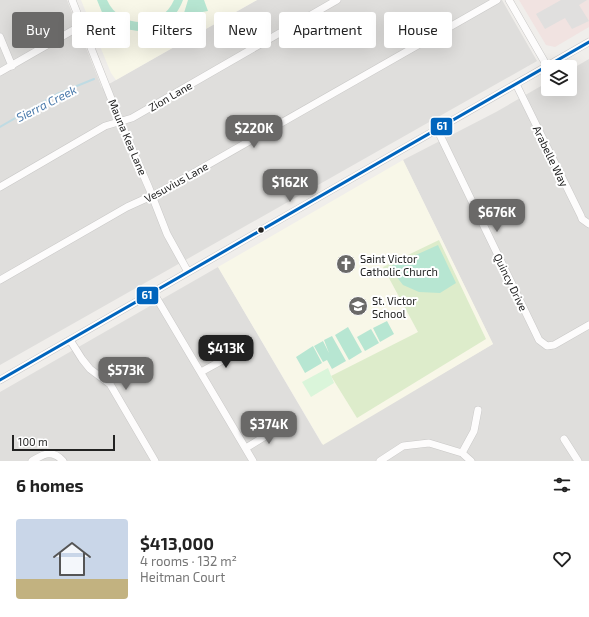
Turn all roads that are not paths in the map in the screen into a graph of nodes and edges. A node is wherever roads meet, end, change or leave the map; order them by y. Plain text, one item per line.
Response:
1 (72, 0) edge
2 (337, 0) edge
3 (497, 0) edge
4 (509, 0) edge
5 (77, 12) edge
6 (72, 32) edge
7 (0, 37) edge
8 (589, 42) edge
9 (91, 48) edge
10 (544, 60) edge
11 (558, 60) edge
12 (12, 66) junction
13 (541, 69) edge
14 (0, 72) edge
15 (516, 84) junction
16 (120, 121) junction
17 (437, 129) junction
18 (0, 186) edge
19 (152, 196) junction
20 (589, 224) edge
21 (188, 272) junction
22 (0, 280) edge
23 (153, 292) junction
24 (589, 325) edge
25 (70, 340) junction
26 (241, 350) dead end
27 (201, 372) junction
28 (0, 380) edge
29 (478, 410) dead end
30 (283, 425) dead end
31 (564, 439) dead end
32 (246, 448) junction
33 (462, 453) junction
34 (32, 461) edge
35 (63, 461) edge
36 (155, 461) edge
37 (253, 461) edge
38 (380, 461) edge
39 (471, 461) edge
40 (578, 461) edge

1 - 5 street, Mauna Kea Lane
2 - 16 street, Zion Lane
3 - 19 street, Vesuvius Lane
4 - 10 street
6 - 12 street
7 - 12 street
8 - 11 street
9 - 16 street, Mauna Kea Lane
12 - 14 street
13 - 15 street
15 - 17 street
15 - 20 street, Arabelle Way
16 - 18 street, Zion Lane
16 - 19 street, Mauna Kea Lane
17 - 21 street
17 - 24 street, Quincy Drive
19 - 21 street, Mauna Kea Lane
19 - 22 street, Vesuvius Lane
21 - 23 street
23 - 25 street
23 - 27 street
25 - 28 street
25 - 36 street
26 - 27 street
27 - 32 street
29 - 33 street
30 - 32 street
31 - 40 street
32 - 37 street
33 - 38 street
33 - 39 street
34 - 35 street

